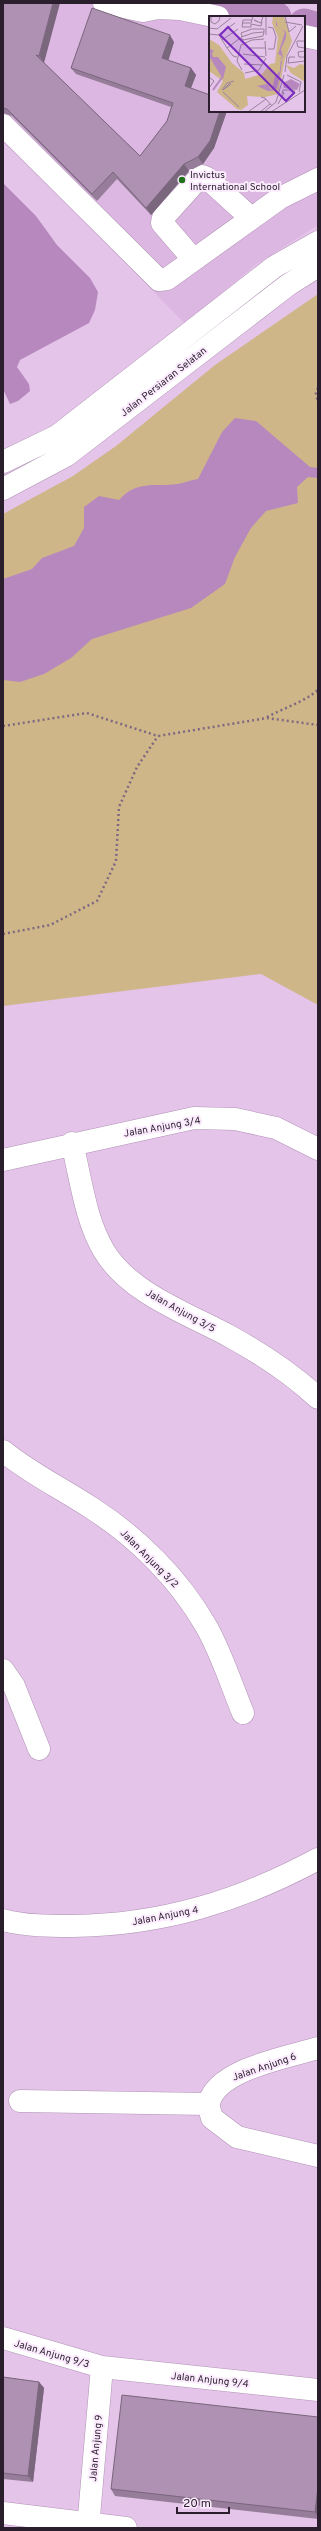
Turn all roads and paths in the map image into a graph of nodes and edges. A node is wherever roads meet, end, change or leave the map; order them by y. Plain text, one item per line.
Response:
1 (104, 3) edge
2 (213, 16) edge
3 (305, 36) edge
4 (318, 39) edge
5 (3, 125) edge
6 (318, 179) edge
7 (252, 218) junction
8 (318, 242) edge
9 (193, 259) junction
10 (318, 266) edge
11 (318, 388) edge
12 (318, 403) edge
13 (3, 462) edge
14 (3, 489) edge
15 (318, 690) edge
16 (267, 718) junction
17 (318, 725) edge
18 (3, 726) edge
19 (158, 736) junction
20 (3, 934) edge
21 (72, 1143) junction
22 (318, 1149) edge
23 (3, 1160) edge
24 (318, 1398) edge
25 (3, 1451) edge
26 (3, 1670) edge
27 (243, 1713) dead end
28 (39, 1749) dead end
29 (318, 1859) edge
30 (3, 1920) edge
31 (318, 2048) edge
32 (20, 2101) dead end
33 (208, 2104) junction
34 (318, 2156) edge
35 (3, 2338) edge
36 (102, 2367) junction
37 (318, 2390) edge
38 (3, 2513) edge
39 (88, 2525) edge
40 (126, 2528) edge

1 - 2 street
3 - 4 street
5 - 9 street
6 - 7 street
7 - 9 street
7 - 9 street
8 - 13 street
10 - 14 street, Jalan Persiaran Selatan
11 - 12 path
15 - 16 path
16 - 17 path
16 - 19 path
18 - 19 path
19 - 20 path
21 - 22 street, Jalan Anjung 3/4
21 - 23 street, Jalan Anjung 3/4
21 - 24 street, Jalan Anjung 3/5
25 - 27 street, Jalan Anjung 3/2
26 - 28 street
29 - 30 street, Jalan Anjung 4
31 - 33 street, Jalan Anjung 6
32 - 33 street
33 - 34 street
35 - 36 street, Jalan Anjung 9/3
36 - 37 street, Jalan Anjung 9/4
36 - 39 street, Jalan Anjung 9
38 - 39 street
39 - 40 street

